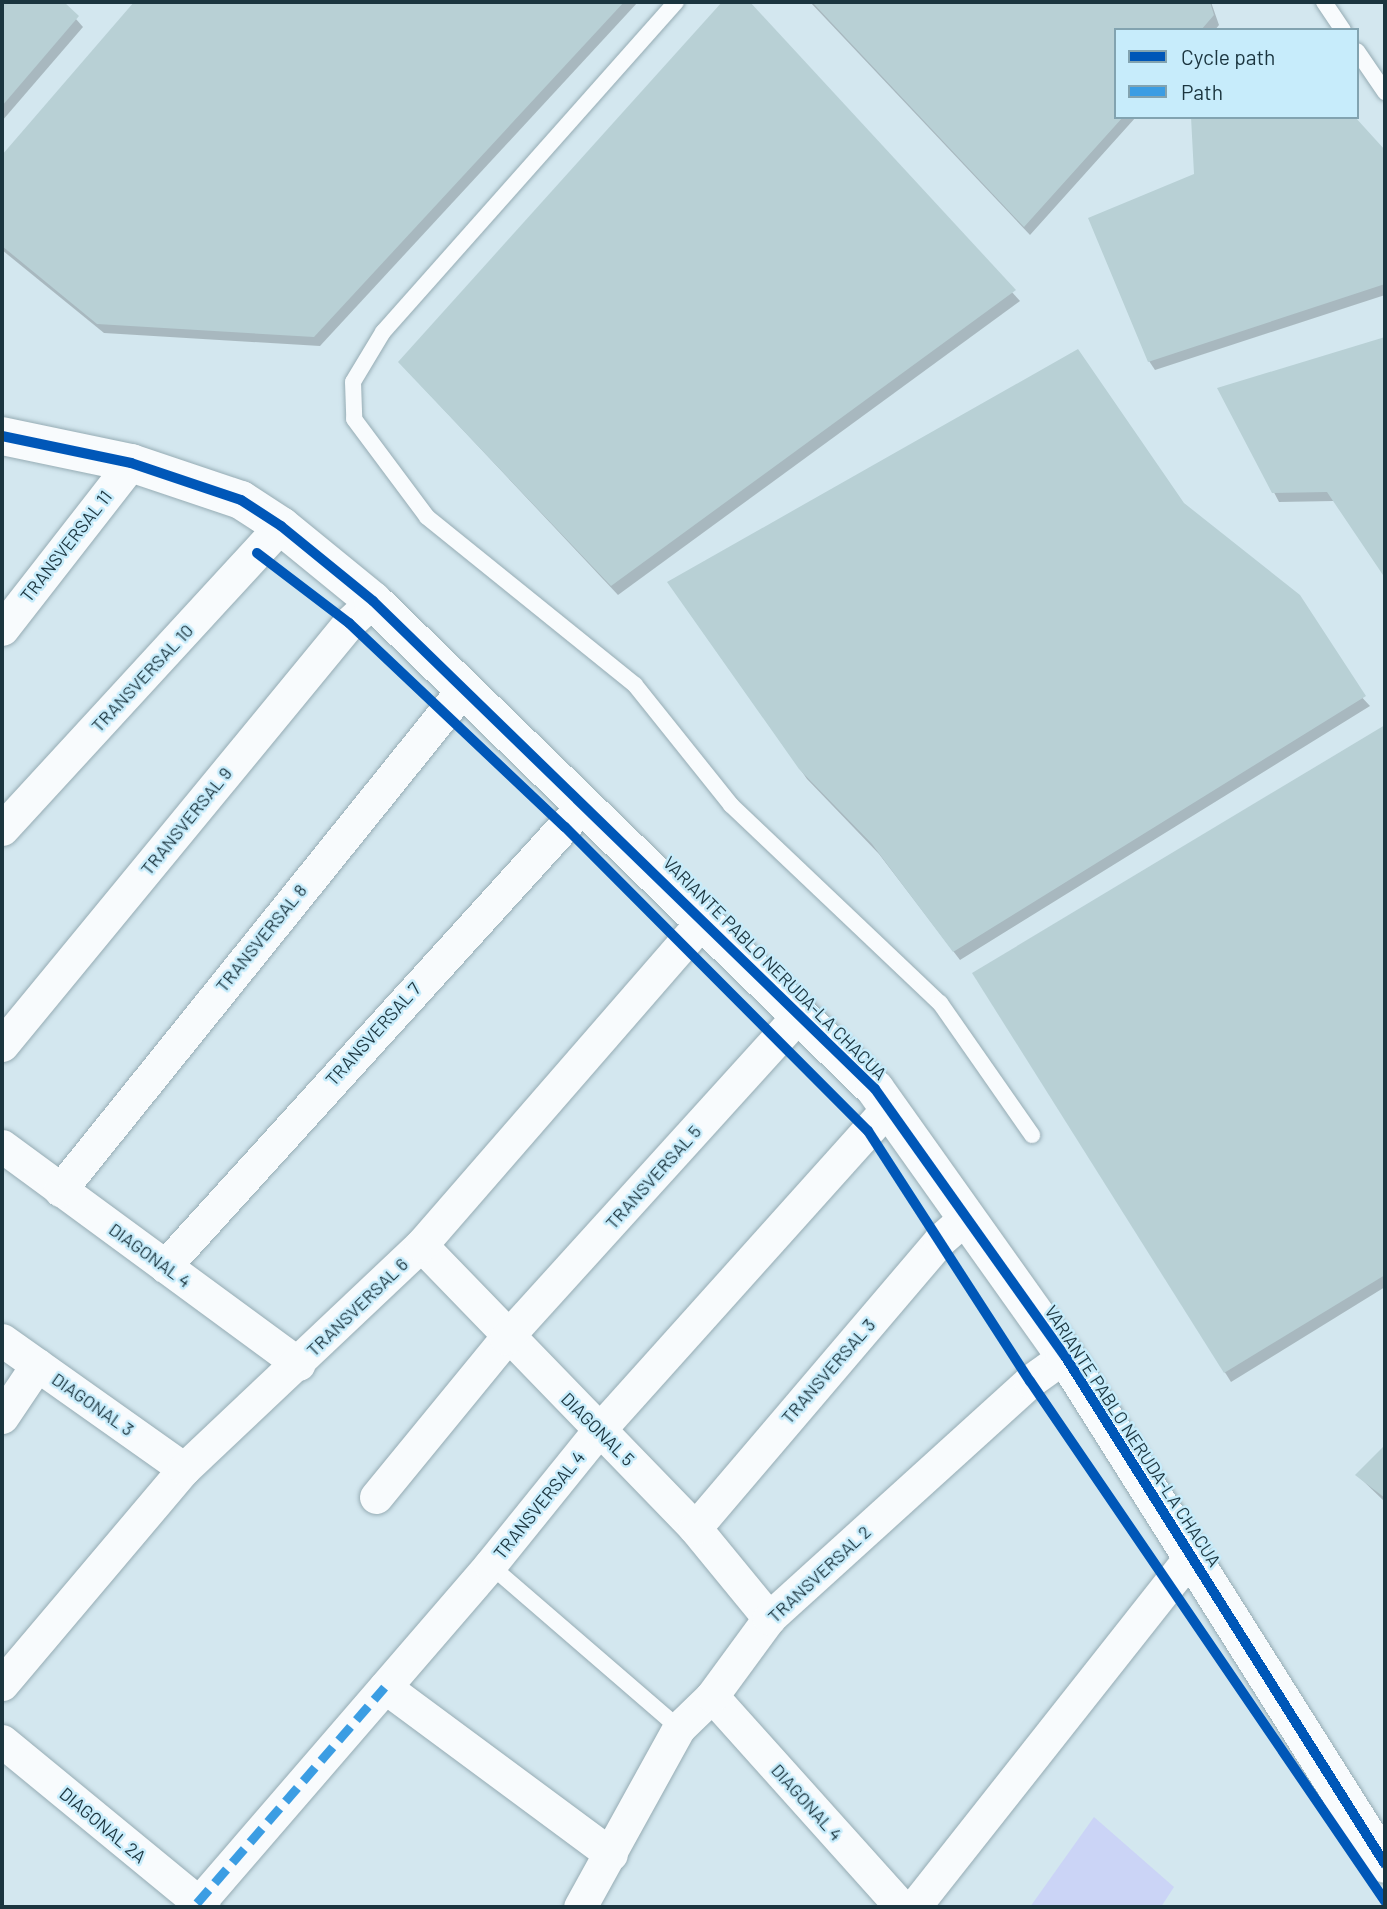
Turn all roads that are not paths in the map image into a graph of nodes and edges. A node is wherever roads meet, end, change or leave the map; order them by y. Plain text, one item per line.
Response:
1 (676, 2) edge
2 (1324, 2) edge
3 (1342, 28) edge
4 (1359, 54) edge
5 (1385, 92) edge
6 (2, 436) edge
7 (131, 463) junction
8 (281, 526) junction
9 (373, 601) junction
10 (2, 629) edge
11 (464, 688) junction
12 (584, 804) junction
13 (2, 829) edge
14 (703, 921) junction
15 (799, 1014) junction
16 (2, 1045) edge
17 (888, 1107) junction
18 (1032, 1135) dead end
19 (2, 1146) edge
20 (60, 1190) junction
21 (965, 1218) junction
22 (421, 1245) junction
23 (164, 1266) junction
24 (506, 1338) junction
25 (2, 1340) edge
26 (1065, 1356) junction
27 (299, 1364) junction
28 (37, 1365) junction
29 (2, 1417) edge
30 (599, 1430) junction
31 (184, 1469) junction
32 (376, 1497) dead end
33 (695, 1528) junction
34 (1190, 1558) junction
35 (490, 1565) junction
36 (769, 1618) junction
37 (2, 1684) edge
38 (385, 1687) junction
39 (712, 1696) junction
40 (679, 1728) junction
41 (2, 1741) edge
42 (611, 1854) junction
43 (1385, 1864) edge
44 (199, 1906) edge
45 (580, 1907) edge
46 (901, 1907) edge
47 (914, 1907) edge

1 - 18 lane
2 - 3 lane
4 - 5 lane
6 - 7 street, VARIANTE PABLO NERUDA-LA CHACUA
7 - 8 street, VARIANTE PABLO NERUDA-LA CHACUA
7 - 10 street, TRANSVERSAL 11
8 - 9 street, VARIANTE PABLO NERUDA-LA CHACUA
8 - 13 street, TRANSVERSAL 10
9 - 11 street, VARIANTE PABLO NERUDA-LA CHACUA
9 - 16 street, TRANSVERSAL 9
11 - 12 street, VARIANTE PABLO NERUDA-LA CHACUA
11 - 20 street, TRANSVERSAL 8
12 - 14 street, VARIANTE PABLO NERUDA-LA CHACUA
12 - 23 street, TRANSVERSAL 7
14 - 15 street, VARIANTE PABLO NERUDA-LA CHACUA
14 - 22 street, TRANSVERSAL 6
15 - 17 street, VARIANTE PABLO NERUDA-LA CHACUA
15 - 24 street, TRANSVERSAL 5
17 - 21 street, VARIANTE PABLO NERUDA-LA CHACUA
17 - 30 street, TRANSVERSAL 4
19 - 20 street, DIAGONAL 4
20 - 23 street, DIAGONAL 4
21 - 26 street, VARIANTE PABLO NERUDA-LA CHACUA
21 - 33 street, TRANSVERSAL 3
22 - 24 street, DIAGONAL 5
22 - 27 street, TRANSVERSAL 6
23 - 27 street, DIAGONAL 4
24 - 30 street, DIAGONAL 5
24 - 32 street, TRANSVERSAL 5
25 - 28 street, DIAGONAL 3
26 - 34 street, VARIANTE PABLO NERUDA-LA CHACUA
26 - 36 street, TRANSVERSAL 2
27 - 31 street, TRANSVERSAL 6
28 - 29 street
28 - 31 street, DIAGONAL 3
30 - 33 street, DIAGONAL 5
30 - 35 street, TRANSVERSAL 4
31 - 37 street, TRANSVERSAL 6
33 - 36 street, DIAGONAL 5
34 - 43 street, VARIANTE PABLO NERUDA-LA CHACUA
34 - 47 street
35 - 38 street, TRANSVERSAL 4
35 - 40 lane
36 - 39 street, TRANSVERSAL 2
38 - 42 street
38 - 44 street, TRANSVERSAL 4
39 - 40 street, TRANSVERSAL 2
39 - 46 street, DIAGONAL 4
40 - 42 street, TRANSVERSAL 2
41 - 44 street, DIAGONAL 2A
42 - 45 street, TRANSVERSAL 2

